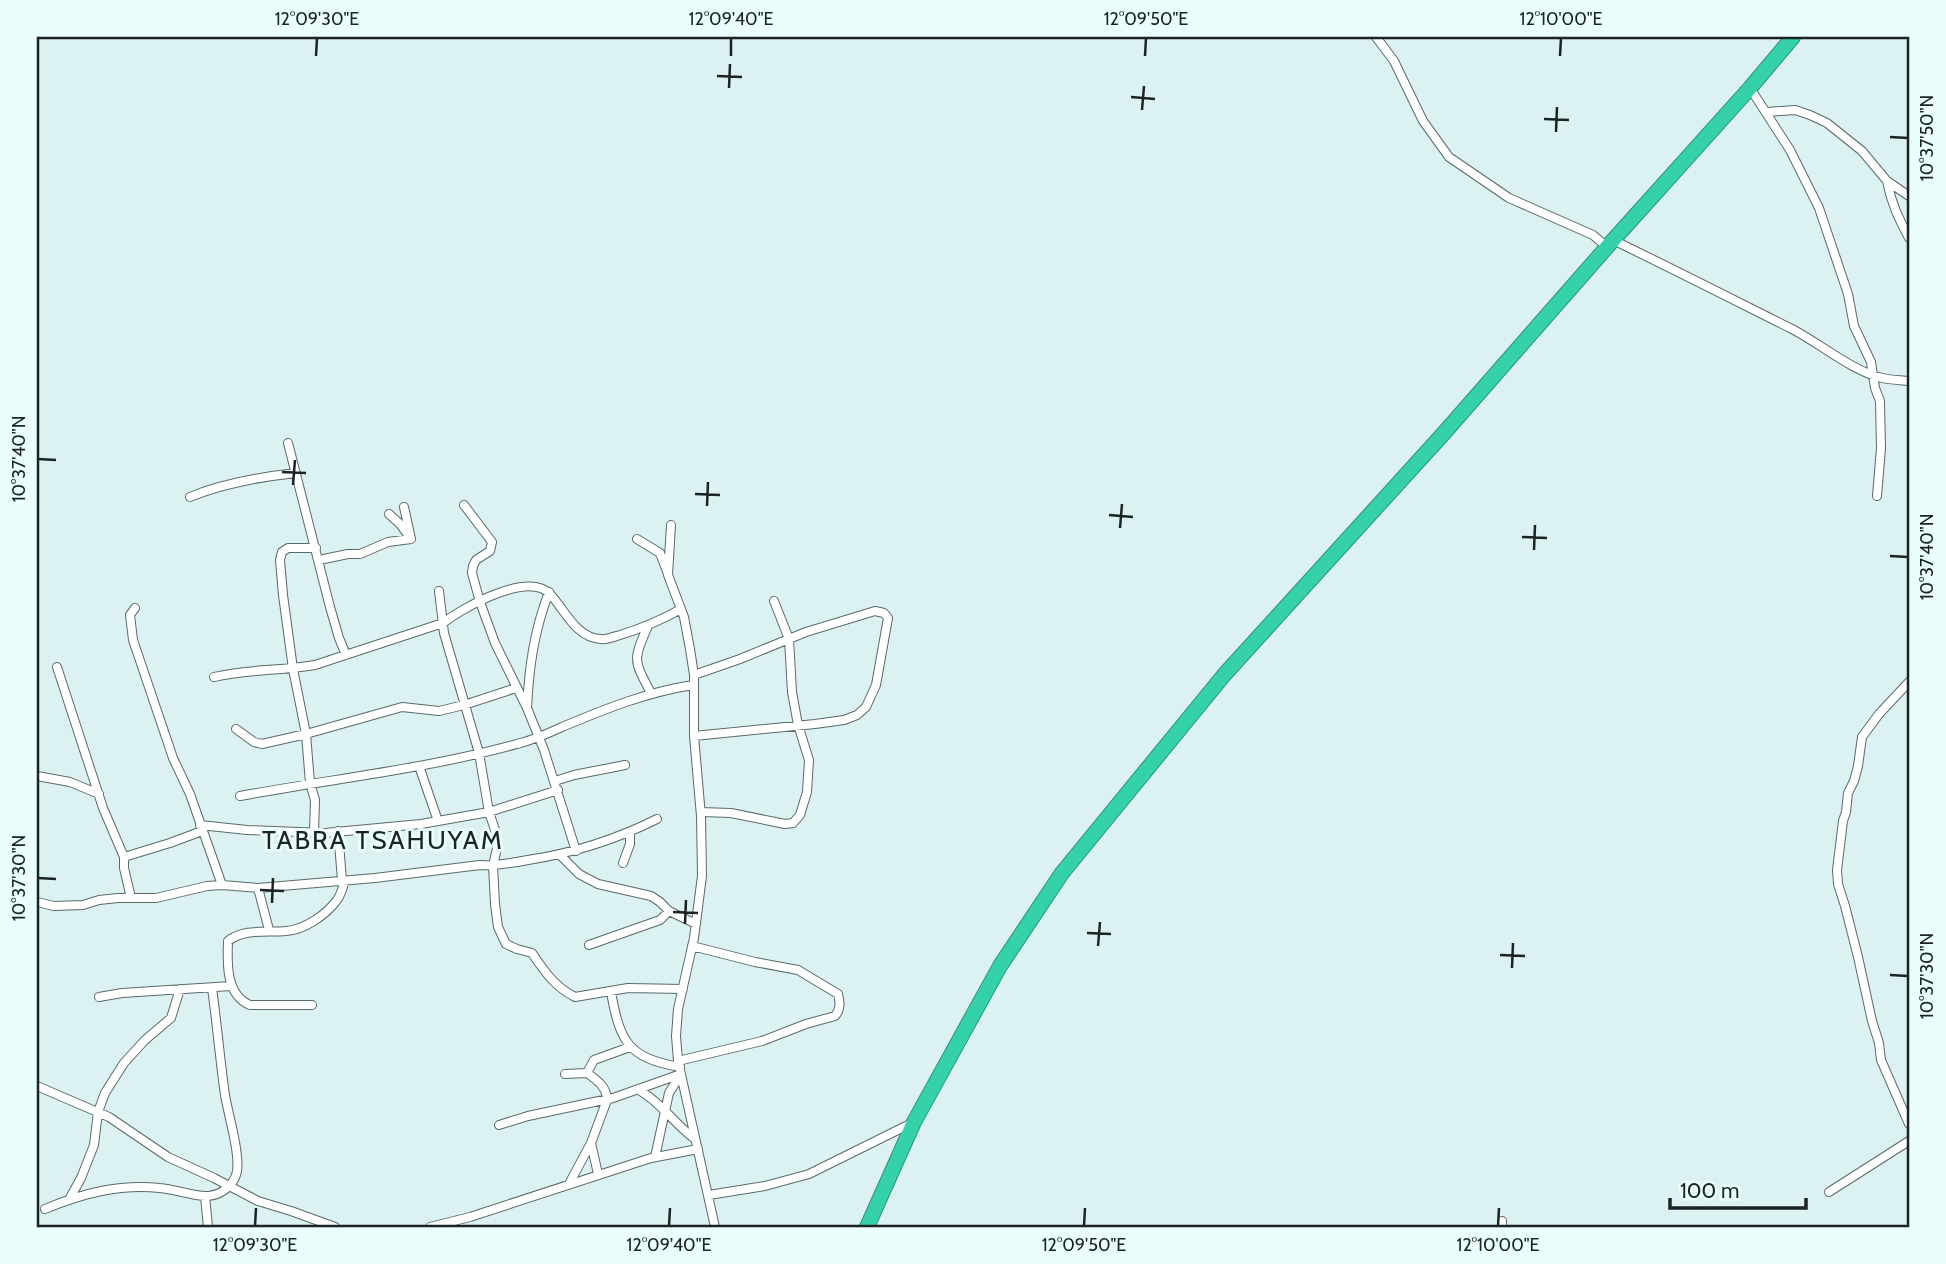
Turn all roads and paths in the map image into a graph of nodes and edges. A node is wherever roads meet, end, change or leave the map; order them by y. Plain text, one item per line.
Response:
1 (1376, 37) edge
2 (1793, 37) edge
3 (1750, 88) junction
4 (1767, 112) junction
5 (1887, 181) junction
6 (1909, 196) edge
7 (1909, 238) edge
8 (1610, 243) junction
9 (1872, 374) junction
10 (1909, 381) edge
11 (288, 443) dead end
12 (296, 473) junction
13 (1877, 496) dead end
14 (190, 497) dead end
15 (464, 505) dead end
16 (404, 507) dead end
17 (389, 514) dead end
18 (671, 525) dead end
19 (411, 539) junction
20 (637, 539) dead end
21 (316, 548) junction
22 (319, 560) junction
23 (668, 575) junction
24 (439, 591) dead end
25 (549, 592) junction
26 (774, 601) dead end
27 (480, 602) junction
28 (135, 608) dead end
29 (681, 609) junction
30 (443, 623) junction
31 (648, 626) junction
32 (789, 639) junction
33 (346, 655) junction
34 (57, 667) dead end
35 (293, 669) junction
36 (214, 677) dead end
37 (694, 680) junction
38 (1909, 682) edge
39 (516, 688) junction
40 (651, 693) junction
41 (464, 705) junction
42 (527, 708) junction
43 (798, 725) junction
44 (236, 729) dead end
45 (306, 734) junction
46 (694, 736) junction
47 (539, 738) junction
48 (479, 754) junction
49 (625, 765) dead end
50 (419, 766) junction
51 (37, 776) edge
52 (311, 786) junction
53 (557, 786) junction
54 (99, 794) junction
55 (240, 796) dead end
56 (489, 812) junction
57 (701, 812) junction
58 (657, 819) dead end
59 (439, 821) junction
60 (201, 828) junction
61 (338, 831) junction
62 (630, 832) junction
63 (314, 833) junction
64 (576, 851) junction
65 (560, 855) junction
66 (124, 857) junction
67 (623, 863) dead end
68 (494, 866) junction
69 (344, 880) junction
70 (222, 885) junction
71 (258, 888) junction
72 (131, 898) junction
73 (37, 902) edge
74 (668, 911) junction
75 (696, 924) junction
76 (269, 930) junction
77 (589, 945) dead end
78 (692, 946) junction
79 (231, 986) junction
80 (212, 988) junction
81 (180, 989) junction
82 (683, 989) junction
83 (611, 992) junction
84 (99, 997) dead end
85 (312, 1005) dead end
86 (630, 1046) junction
87 (680, 1067) junction
88 (587, 1073) junction
89 (565, 1074) dead end
90 (37, 1086) edge
91 (639, 1090) junction
92 (607, 1100) junction
93 (665, 1110) junction
94 (98, 1112) junction
95 (914, 1122) junction
96 (1909, 1124) edge
97 (499, 1125) dead end
98 (695, 1139) junction
99 (1909, 1141) edge
100 (591, 1143) junction
101 (698, 1149) junction
102 (655, 1157) junction
103 (598, 1174) junction
104 (569, 1184) junction
105 (229, 1186) junction
106 (1829, 1192) dead end
107 (709, 1195) junction
108 (205, 1196) junction
109 (70, 1198) junction
110 (45, 1209) dead end
111 (208, 1227) edge
112 (335, 1227) edge
113 (430, 1227) edge
114 (715, 1227) edge
115 (867, 1227) edge

1 - 8 street
2 - 3 highway
3 - 4 street
3 - 8 highway
4 - 5 street
4 - 9 street
5 - 6 street
5 - 7 street
8 - 9 street
8 - 95 highway
9 - 10 street
9 - 13 street
11 - 12 street
12 - 14 street
12 - 21 street
15 - 27 street
16 - 19 street
17 - 19 street
18 - 23 street
19 - 22 street
20 - 23 street
21 - 22 street
21 - 35 street
22 - 33 street
23 - 29 street
24 - 30 street
25 - 27 street
25 - 31 street
25 - 42 street
26 - 32 street
27 - 30 street
27 - 39 street
28 - 60 street
29 - 31 street
29 - 37 street
30 - 33 street
30 - 41 street
31 - 40 street
32 - 37 street
32 - 43 street
32 - 43 street
33 - 35 street
34 - 54 street
35 - 36 street
35 - 45 street
37 - 40 street
37 - 46 street
38 - 96 street
39 - 41 street
39 - 42 street
40 - 47 street
41 - 45 street
41 - 48 street
42 - 47 street
43 - 46 street
43 - 57 street
44 - 45 street
45 - 52 street
46 - 57 street
47 - 48 street
47 - 53 street
48 - 50 street
48 - 56 street
49 - 53 street
50 - 52 street
50 - 59 street
51 - 54 street
52 - 55 street
52 - 63 street
53 - 56 street
53 - 64 street
54 - 66 street
56 - 59 street
56 - 68 street
57 - 75 street
58 - 62 street
59 - 61 street
60 - 63 street
60 - 66 street
60 - 70 street
61 - 63 street
61 - 69 street
62 - 64 street
62 - 67 street
64 - 65 street
65 - 68 street
65 - 74 street
66 - 72 street
68 - 69 street
68 - 83 street
69 - 71 street
69 - 76 street
70 - 71 street
70 - 72 street
71 - 76 street
72 - 73 street
74 - 75 street
74 - 77 street
75 - 78 street
76 - 79 street
78 - 82 street
78 - 87 street
79 - 80 street
79 - 85 street
80 - 81 street
80 - 105 street
81 - 84 street
81 - 94 street
82 - 83 street
82 - 87 street
83 - 86 street
86 - 87 street
86 - 88 street
87 - 91 street
87 - 93 street
87 - 98 street
88 - 89 street
88 - 92 street
90 - 94 street
91 - 92 street
91 - 93 street
92 - 97 street
92 - 100 street
93 - 98 street
93 - 102 street
94 - 105 street
94 - 109 street
95 - 107 street
95 - 115 highway
98 - 101 street
99 - 106 street
100 - 103 street
100 - 104 street
101 - 102 street
101 - 107 street
102 - 103 street
103 - 104 street
104 - 113 street
105 - 108 street
105 - 112 street
107 - 114 street
108 - 109 street
108 - 111 street
109 - 110 street

